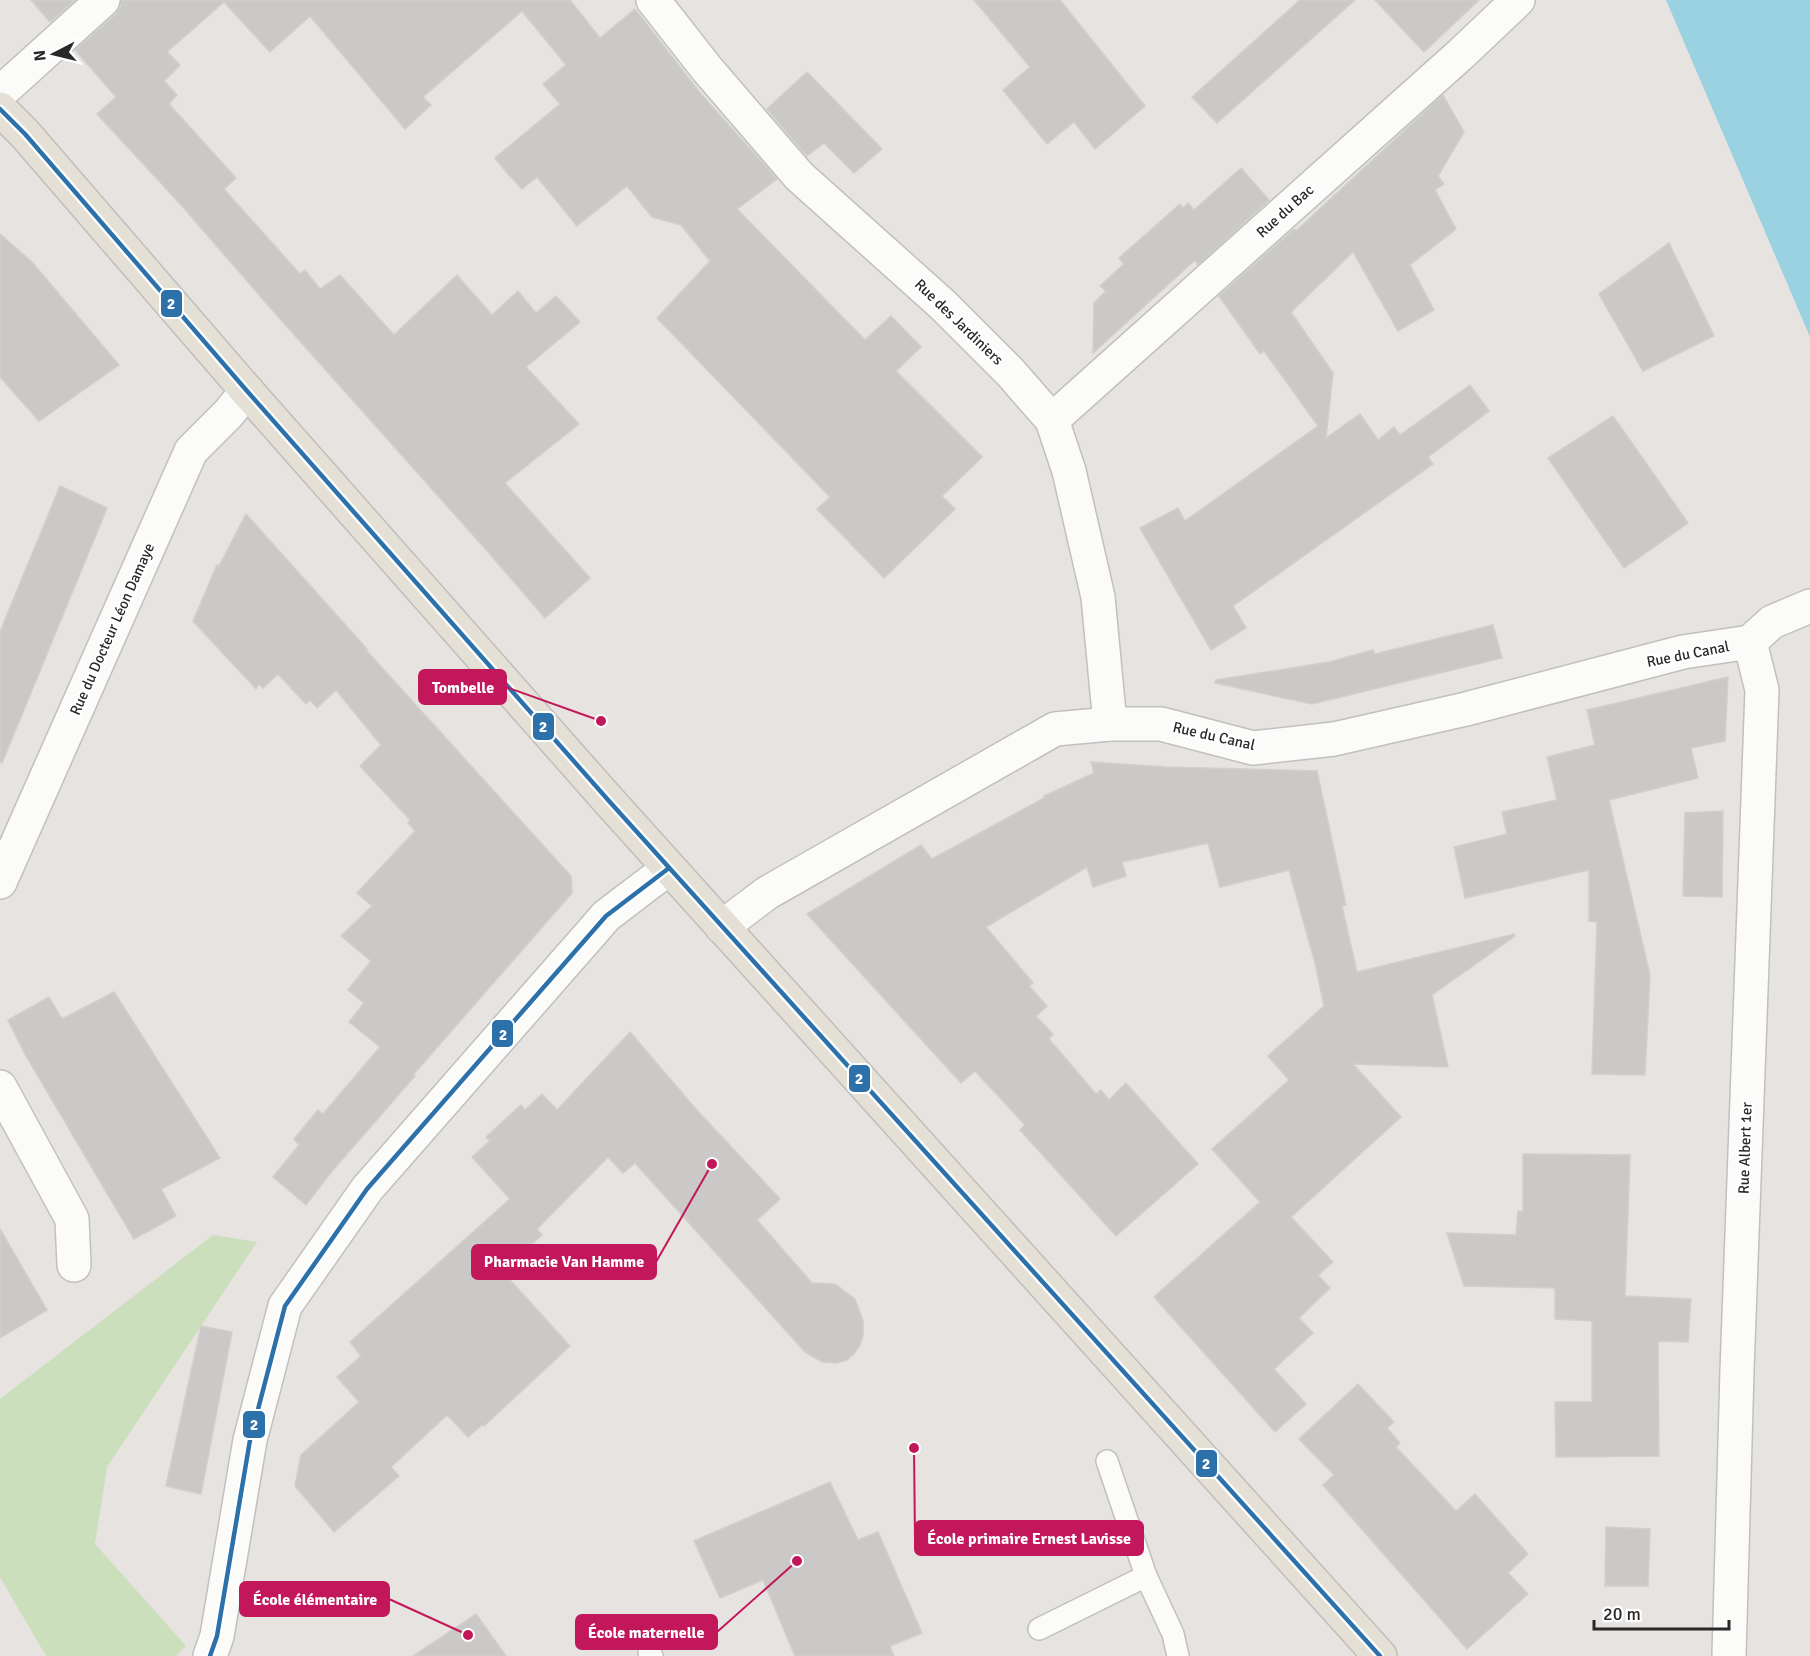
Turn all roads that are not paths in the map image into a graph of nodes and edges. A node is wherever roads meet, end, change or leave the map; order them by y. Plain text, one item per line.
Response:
1 (103, 0) edge
2 (653, 0) edge
3 (1518, 0) edge
4 (0, 93) edge
5 (0, 109) edge
6 (248, 391) junction
7 (1052, 420) junction
8 (1810, 606) edge
9 (1750, 642) junction
10 (1110, 724) junction
11 (669, 868) junction
12 (0, 882) edge
13 (722, 927) junction
14 (0, 1087) edge
15 (74, 1264) dead end
16 (1107, 1461) dead end
17 (1146, 1576) junction
18 (1039, 1629) dead end
19 (210, 1656) edge
20 (1178, 1656) edge
21 (1379, 1656) edge
22 (1729, 1656) edge

1 - 4 street
2 - 7 street, Rue des Jardiniers
3 - 7 street, Rue du Bac
5 - 6 main road
6 - 11 main road
6 - 12 street, Rue du Docteur Léon Damaye
7 - 10 street, Rue des Jardiniers
8 - 9 street, Rue du Canal
9 - 10 street, Rue du Canal
9 - 22 street, Rue Albert 1er
10 - 13 street, Rue du Canal
11 - 13 main road
11 - 19 street
13 - 21 main road
14 - 15 street
16 - 17 lane
17 - 18 lane
17 - 20 lane

